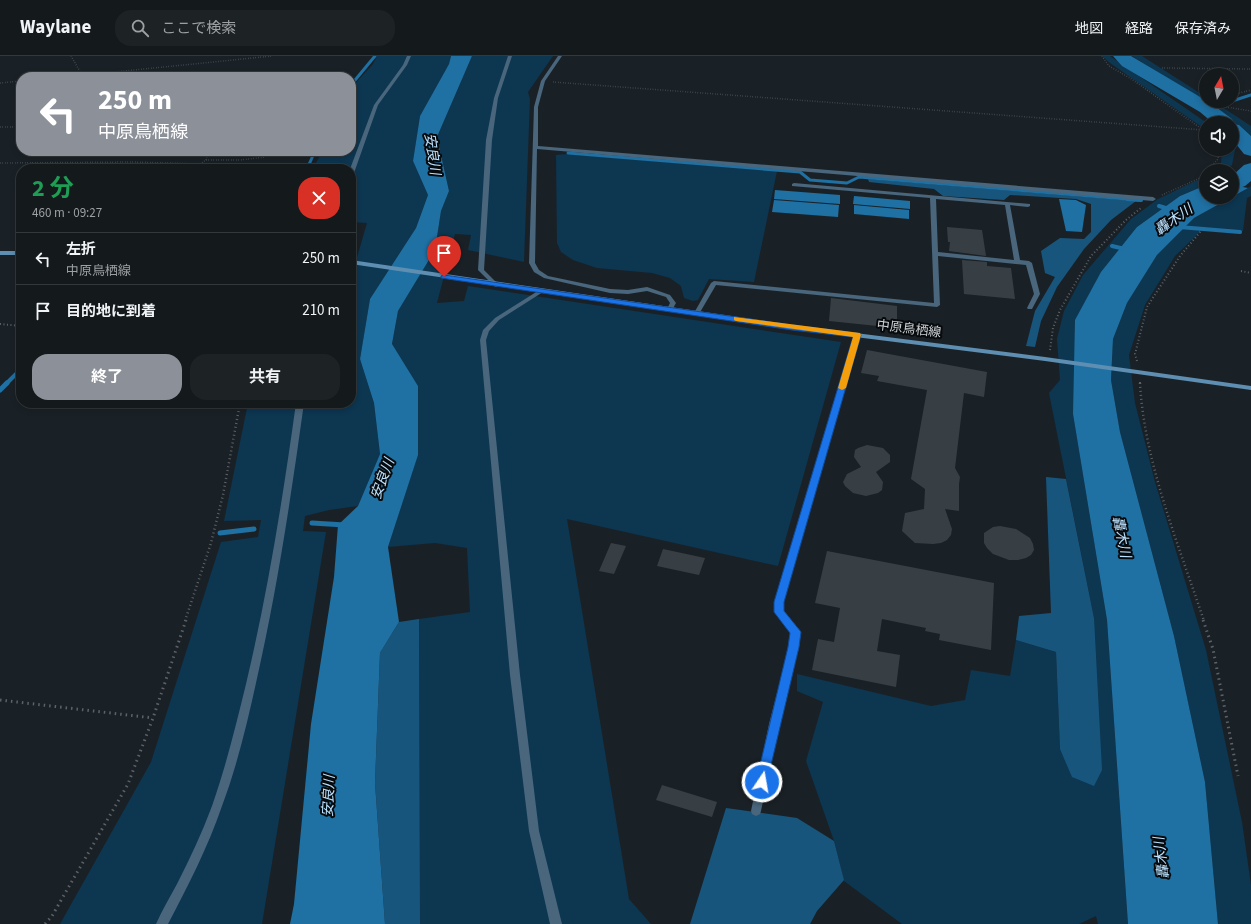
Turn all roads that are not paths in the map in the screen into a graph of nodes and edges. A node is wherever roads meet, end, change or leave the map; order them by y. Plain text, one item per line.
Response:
1 (409, 56) edge
2 (510, 56) edge
3 (560, 56) edge
4 (534, 147) junction
5 (354, 164) edge
6 (794, 185) dead end
7 (933, 197) junction
8 (1153, 199) road end
9 (1007, 203) junction
10 (1028, 205) dead end
11 (0, 253) edge
12 (16, 253) edge
13 (935, 254) junction
14 (1017, 262) junction
15 (356, 263) edge
16 (496, 285) junction
17 (541, 291) junction
18 (1030, 308) dead end
19 (670, 309) junction
20 (697, 313) junction
21 (857, 335) junction
22 (1251, 388) edge
23 (299, 408) edge
24 (756, 811) dead end
25 (162, 924) edge
26 (556, 924) edge

1 - 5 street
2 - 16 street
3 - 4 street
4 - 8 street
4 - 19 street
6 - 7 street
7 - 9 street
7 - 13 street
9 - 10 street
9 - 14 street
11 - 12 main road
13 - 14 street
13 - 20 street
14 - 18 street
15 - 16 main road, 中原鳥栖線
16 - 17 main road, 中原鳥栖線
17 - 19 main road, 中原鳥栖線
17 - 26 street
19 - 20 main road, 中原鳥栖線
20 - 21 main road, 中原鳥栖線
21 - 22 main road, 中原鳥栖線
21 - 24 street
23 - 25 street

